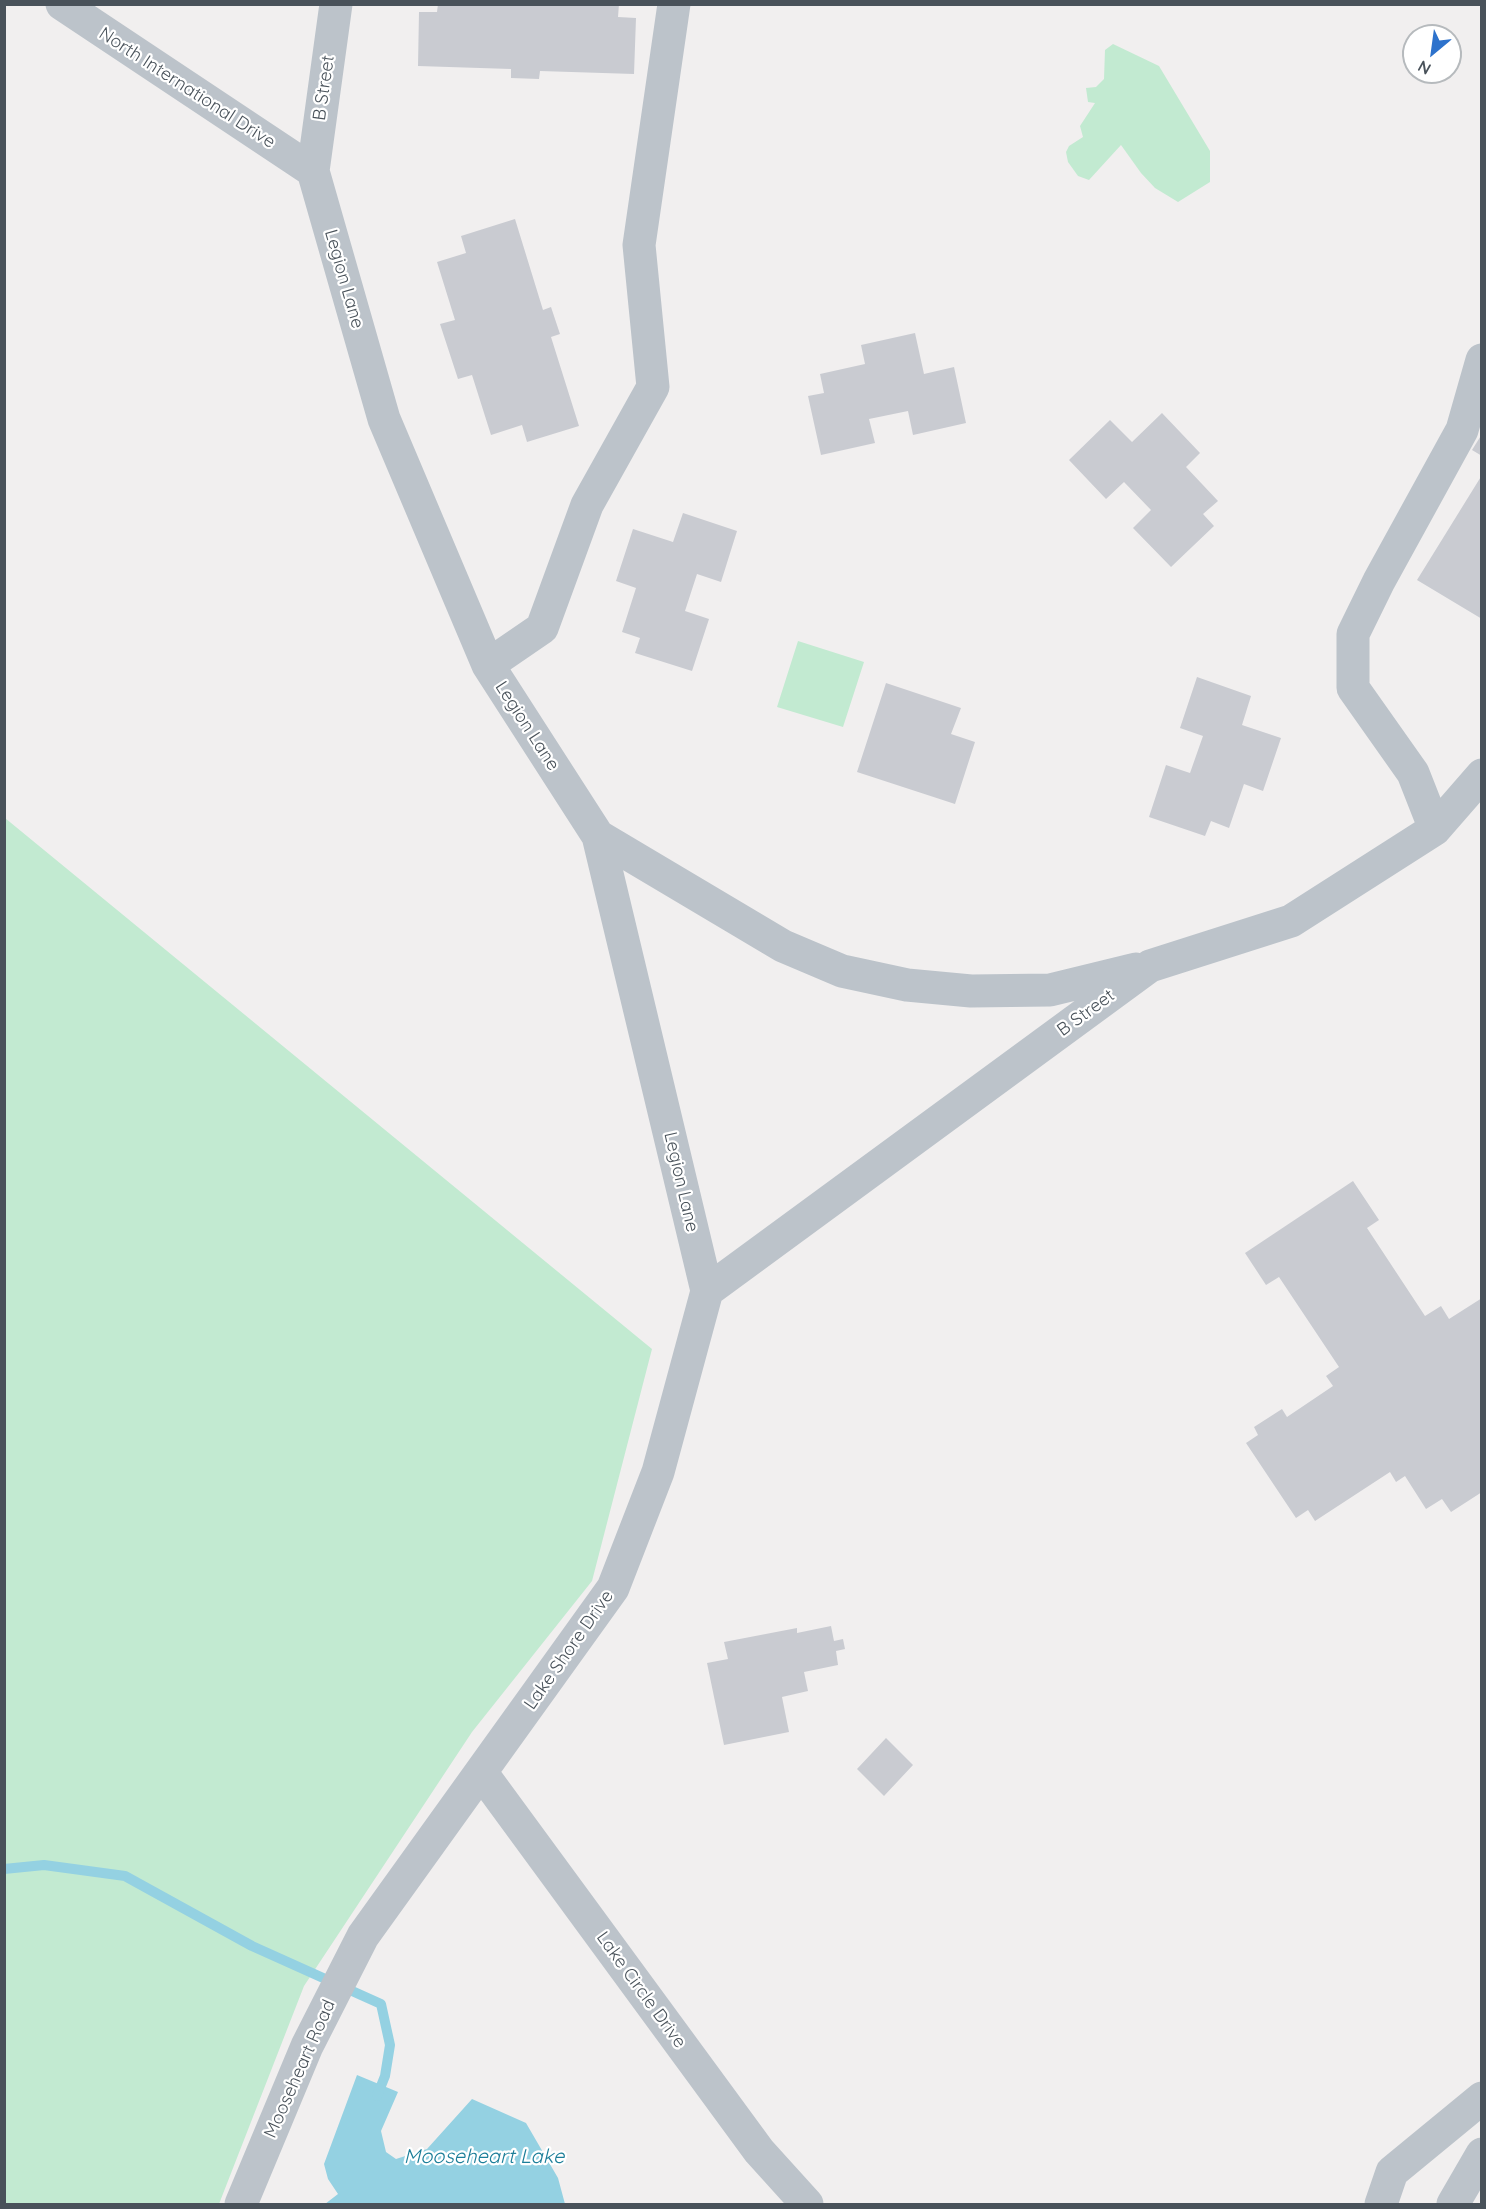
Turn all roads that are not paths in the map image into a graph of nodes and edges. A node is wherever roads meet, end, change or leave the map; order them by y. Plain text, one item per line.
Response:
1 (62, 4) edge
2 (336, 4) edge
3 (674, 4) edge
4 (313, 171) junction
5 (1482, 360) edge
6 (488, 665) junction
7 (1482, 775) edge
8 (1435, 829) junction
9 (598, 836) junction
10 (1150, 966) junction
11 (707, 1291) junction
12 (481, 1772) junction
13 (363, 1936) joint
14 (1482, 2098) edge
15 (1482, 2154) edge
16 (241, 2205) edge
17 (807, 2205) edge
18 (1381, 2205) edge
19 (1454, 2205) edge

1 - 4 street, North International Drive
2 - 4 street, B Street
3 - 6 street
4 - 6 street, Legion Lane
5 - 8 street
6 - 9 street, Legion Lane
7 - 8 street, B Street
8 - 10 street, B Street
9 - 10 street
9 - 11 street, Legion Lane
10 - 11 street, B Street
11 - 12 street, Lake Shore Drive
12 - 13 street, Lake Shore Drive
12 - 17 street, Lake Circle Drive
13 - 16 street, Mooseheart Road
14 - 18 street
15 - 19 street

